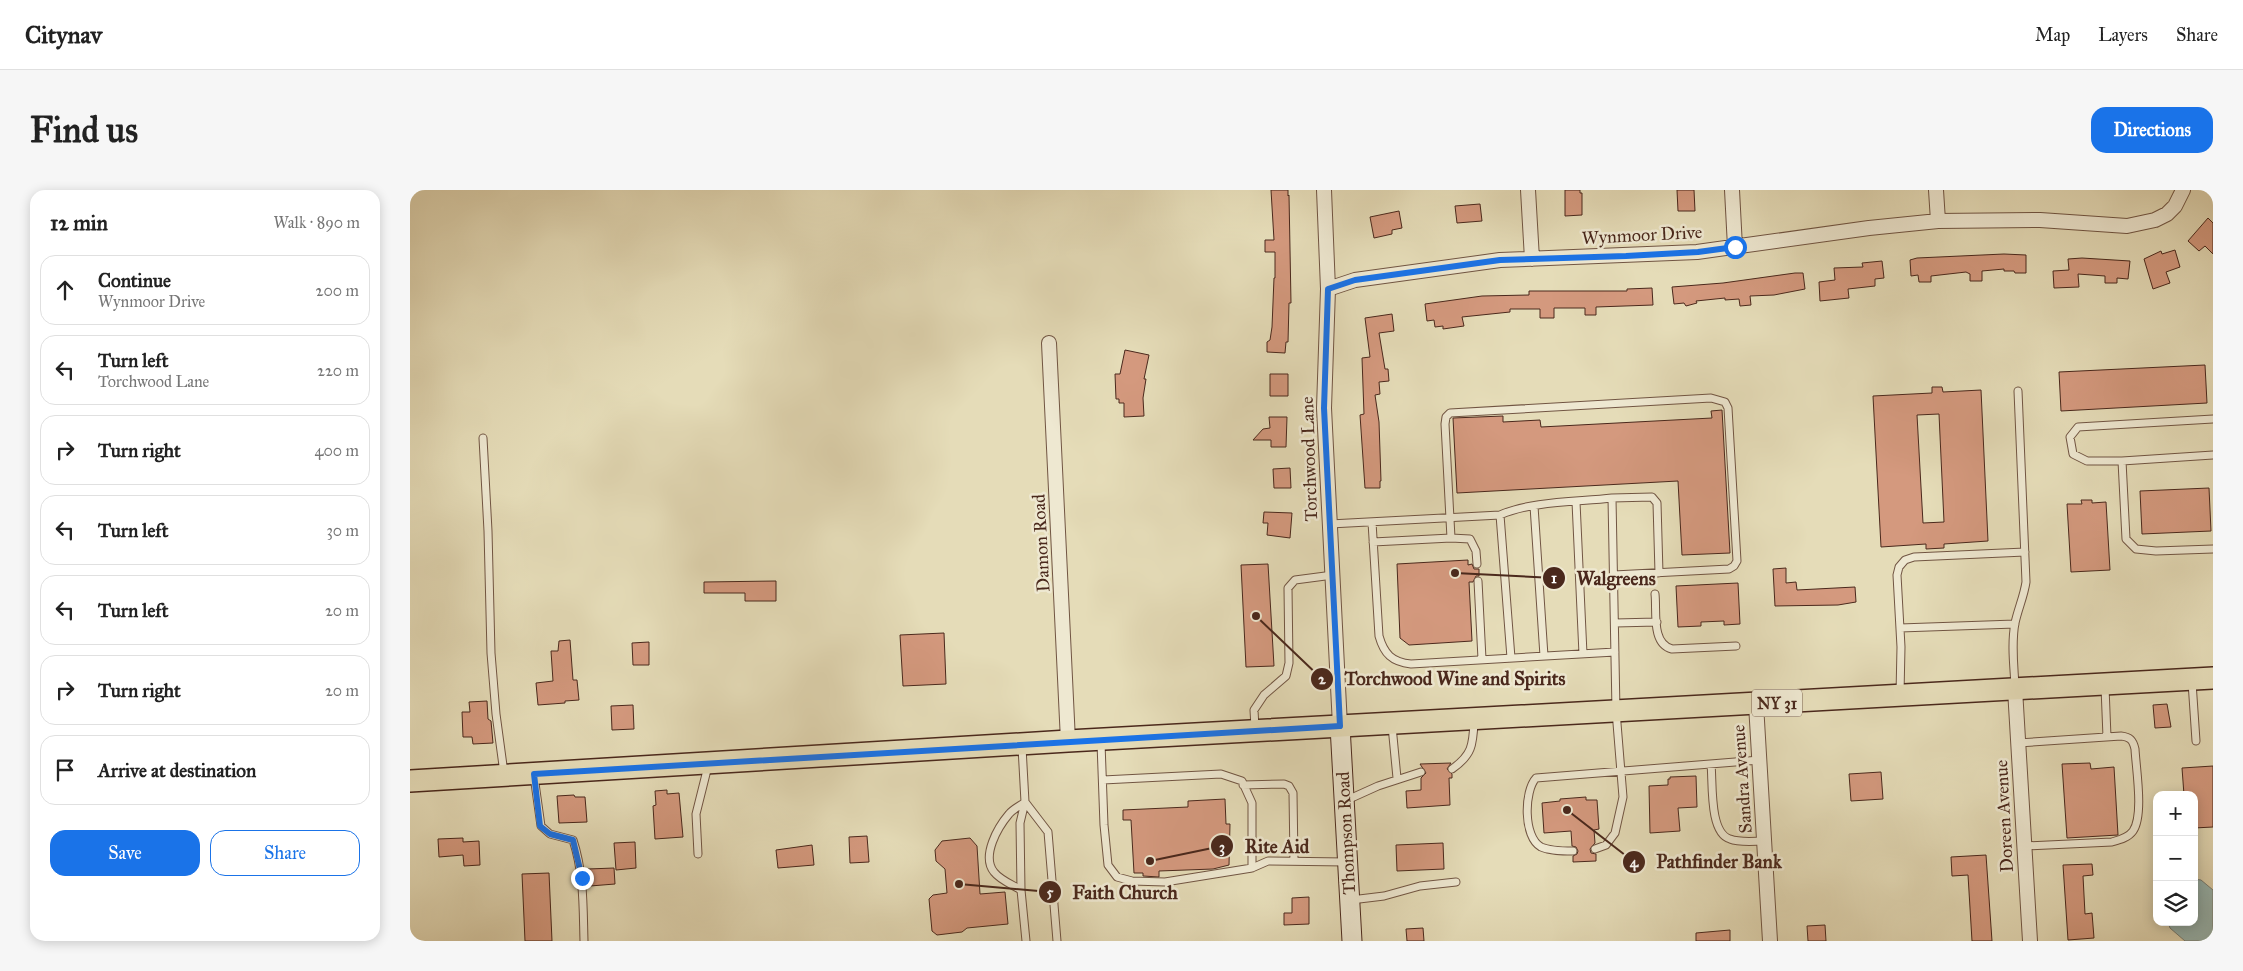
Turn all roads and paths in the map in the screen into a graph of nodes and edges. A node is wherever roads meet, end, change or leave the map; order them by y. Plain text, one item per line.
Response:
1 (1324, 190) edge
2 (1528, 190) edge
3 (1732, 190) edge
4 (1936, 190) edge
5 (2183, 190) edge
6 (1938, 221) junction
7 (1735, 247) junction
8 (1532, 259) junction
9 (1328, 289) junction
10 (1048, 343) dead end
11 (2018, 391) dead end
12 (2213, 419) edge
13 (483, 438) dead end
14 (2213, 455) edge
15 (2122, 461) junction
16 (1612, 498) junction
17 (1576, 502) junction
18 (1534, 506) junction
19 (1500, 516) junction
20 (1451, 519) junction
21 (1372, 522) junction
22 (1330, 524) junction
23 (1451, 538) junction
24 (1373, 542) junction
25 (2213, 550) edge
26 (2025, 552) junction
27 (1477, 564) dead end
28 (1659, 572) junction
29 (1614, 575) junction
30 (1333, 576) junction
31 (1478, 581) dead end
32 (1656, 594) dead end
33 (1657, 622) junction
34 (1614, 623) junction
35 (2015, 624) junction
36 (1900, 628) junction
37 (1736, 646) dead end
38 (1615, 652) junction
39 (1583, 654) junction
40 (1544, 656) junction
41 (1511, 658) junction
42 (1482, 659) junction
43 (2213, 678) edge
44 (2192, 679) junction
45 (2105, 684) junction
46 (2015, 689) junction
47 (1900, 696) junction
48 (1756, 704) junction
49 (1616, 711) junction
50 (1474, 719) junction
51 (1392, 723) junction
52 (1340, 726) junction
53 (1255, 731) junction
54 (2107, 737) junction
55 (1101, 740) junction
56 (2196, 741) dead end
57 (1068, 742) junction
58 (2018, 743) junction
59 (1021, 744) junction
60 (1760, 760) junction
61 (708, 763) junction
62 (1712, 764) junction
63 (1452, 769) dead end
64 (1621, 770) junction
65 (1421, 772) dead end
66 (534, 774) junction
67 (505, 776) junction
68 (1397, 778) junction
69 (1103, 780) junction
70 (410, 781) edge
71 (1243, 785) junction
72 (1025, 802) junction
73 (1344, 802) junction
74 (1765, 841) junction
75 (2024, 846) junction
76 (1595, 849) dead end
77 (1572, 851) dead end
78 (698, 854) dead end
79 (1294, 861) junction
80 (1348, 862) junction
81 (1252, 868) junction
82 (1456, 882) dead end
83 (1021, 890) junction
84 (1350, 901) junction
85 (584, 941) edge
86 (1026, 941) edge
87 (1057, 941) edge
88 (1352, 941) edge
89 (1770, 941) edge
90 (2030, 941) edge

1 - 9 street, Torchwood Lane
2 - 8 street
3 - 7 street
4 - 6 street
5 - 6 street, Wynmoor Drive
6 - 7 street, Wynmoor Drive
7 - 8 street, Wynmoor Drive
8 - 9 street, Wynmoor Drive
9 - 22 street, Torchwood Lane
10 - 57 street, Damon Road
11 - 26 lane
12 - 15 lane
13 - 67 lane
14 - 15 lane
15 - 25 lane
16 - 17 lane
16 - 28 lane
16 - 29 lane
17 - 18 lane
17 - 39 lane
18 - 19 lane
18 - 40 lane
19 - 20 lane
19 - 41 lane
20 - 21 lane
20 - 23 lane
20 - 28 lane
21 - 22 lane
21 - 24 lane
22 - 30 street, Torchwood Lane
23 - 24 lane
23 - 27 lane
24 - 42 lane
26 - 35 lane
26 - 36 lane
28 - 29 lane
29 - 34 lane
30 - 52 street, Torchwood Lane
30 - 53 lane
31 - 42 lane
32 - 33 lane
33 - 34 lane
33 - 37 lane
34 - 38 lane
35 - 36 lane
35 - 46 lane
36 - 47 lane
38 - 39 lane
38 - 49 lane
39 - 40 lane
40 - 41 lane
41 - 42 lane
43 - 44 main road, NY 31
44 - 45 main road, NY 31
44 - 56 lane
45 - 46 main road, NY 31
45 - 54 lane
46 - 47 main road, NY 31
46 - 58 street, Doreen Avenue
47 - 48 main road, NY 31
48 - 49 main road, NY 31
48 - 60 street, Sandra Avenue
49 - 50 main road, NY 31
49 - 64 lane
50 - 51 main road, NY 31
50 - 63 lane
51 - 52 main road, NY 31
51 - 68 lane
52 - 53 main road, NY 31
52 - 73 street, Thompson Road
53 - 55 main road, NY 31
54 - 58 lane
54 - 75 lane
55 - 57 main road, NY 31
55 - 69 lane
57 - 59 main road, NY 31
58 - 75 street, Doreen Avenue
59 - 61 main road, NY 31
59 - 72 lane
60 - 62 lane
60 - 74 street, Sandra Avenue
61 - 66 main road, NY 31
61 - 78 lane
62 - 64 lane
62 - 74 lane
64 - 76 lane
64 - 77 lane
65 - 68 lane
66 - 67 main road, NY 31
66 - 85 lane
67 - 70 main road, NY 31
68 - 73 lane
69 - 71 lane
69 - 81 lane
71 - 79 lane
71 - 81 lane
72 - 83 lane
72 - 83 lane
72 - 87 lane
73 - 80 street, Thompson Road
74 - 89 street, Sandra Avenue
75 - 90 street, Doreen Avenue
79 - 80 lane
79 - 81 lane
80 - 84 street, Thompson Road
82 - 84 lane
83 - 86 lane
84 - 88 street, Thompson Road

